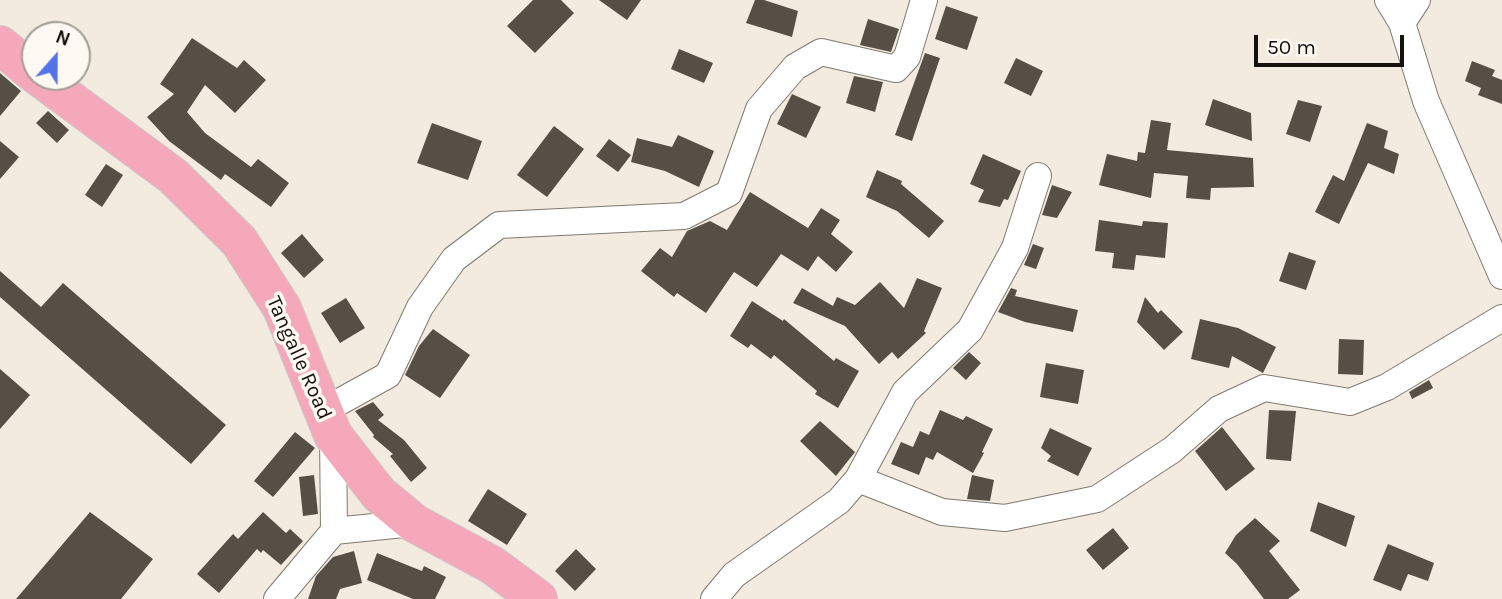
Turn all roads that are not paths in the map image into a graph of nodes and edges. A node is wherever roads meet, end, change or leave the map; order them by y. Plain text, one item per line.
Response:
1 (924, 0) edge
2 (1388, 0) edge
3 (1417, 0) edge
4 (1402, 23) junction
5 (0, 45) edge
6 (21, 63) edge
7 (57, 91) edge
8 (1038, 176) dead end
9 (1502, 276) edge
10 (1502, 318) edge
11 (328, 423) junction
12 (859, 479) junction
13 (414, 523) junction
14 (334, 531) junction
15 (277, 599) edge
16 (538, 599) edge
17 (714, 599) edge

1 - 11 street
2 - 4 street
3 - 4 street
4 - 9 street
5 - 6 highway, Tangalle Road
7 - 11 highway, Tangalle Road
8 - 12 street
10 - 12 street
11 - 13 highway, Tangalle Road
11 - 14 street
12 - 17 street
13 - 14 street
13 - 16 highway, Tangalle Road
14 - 15 street

